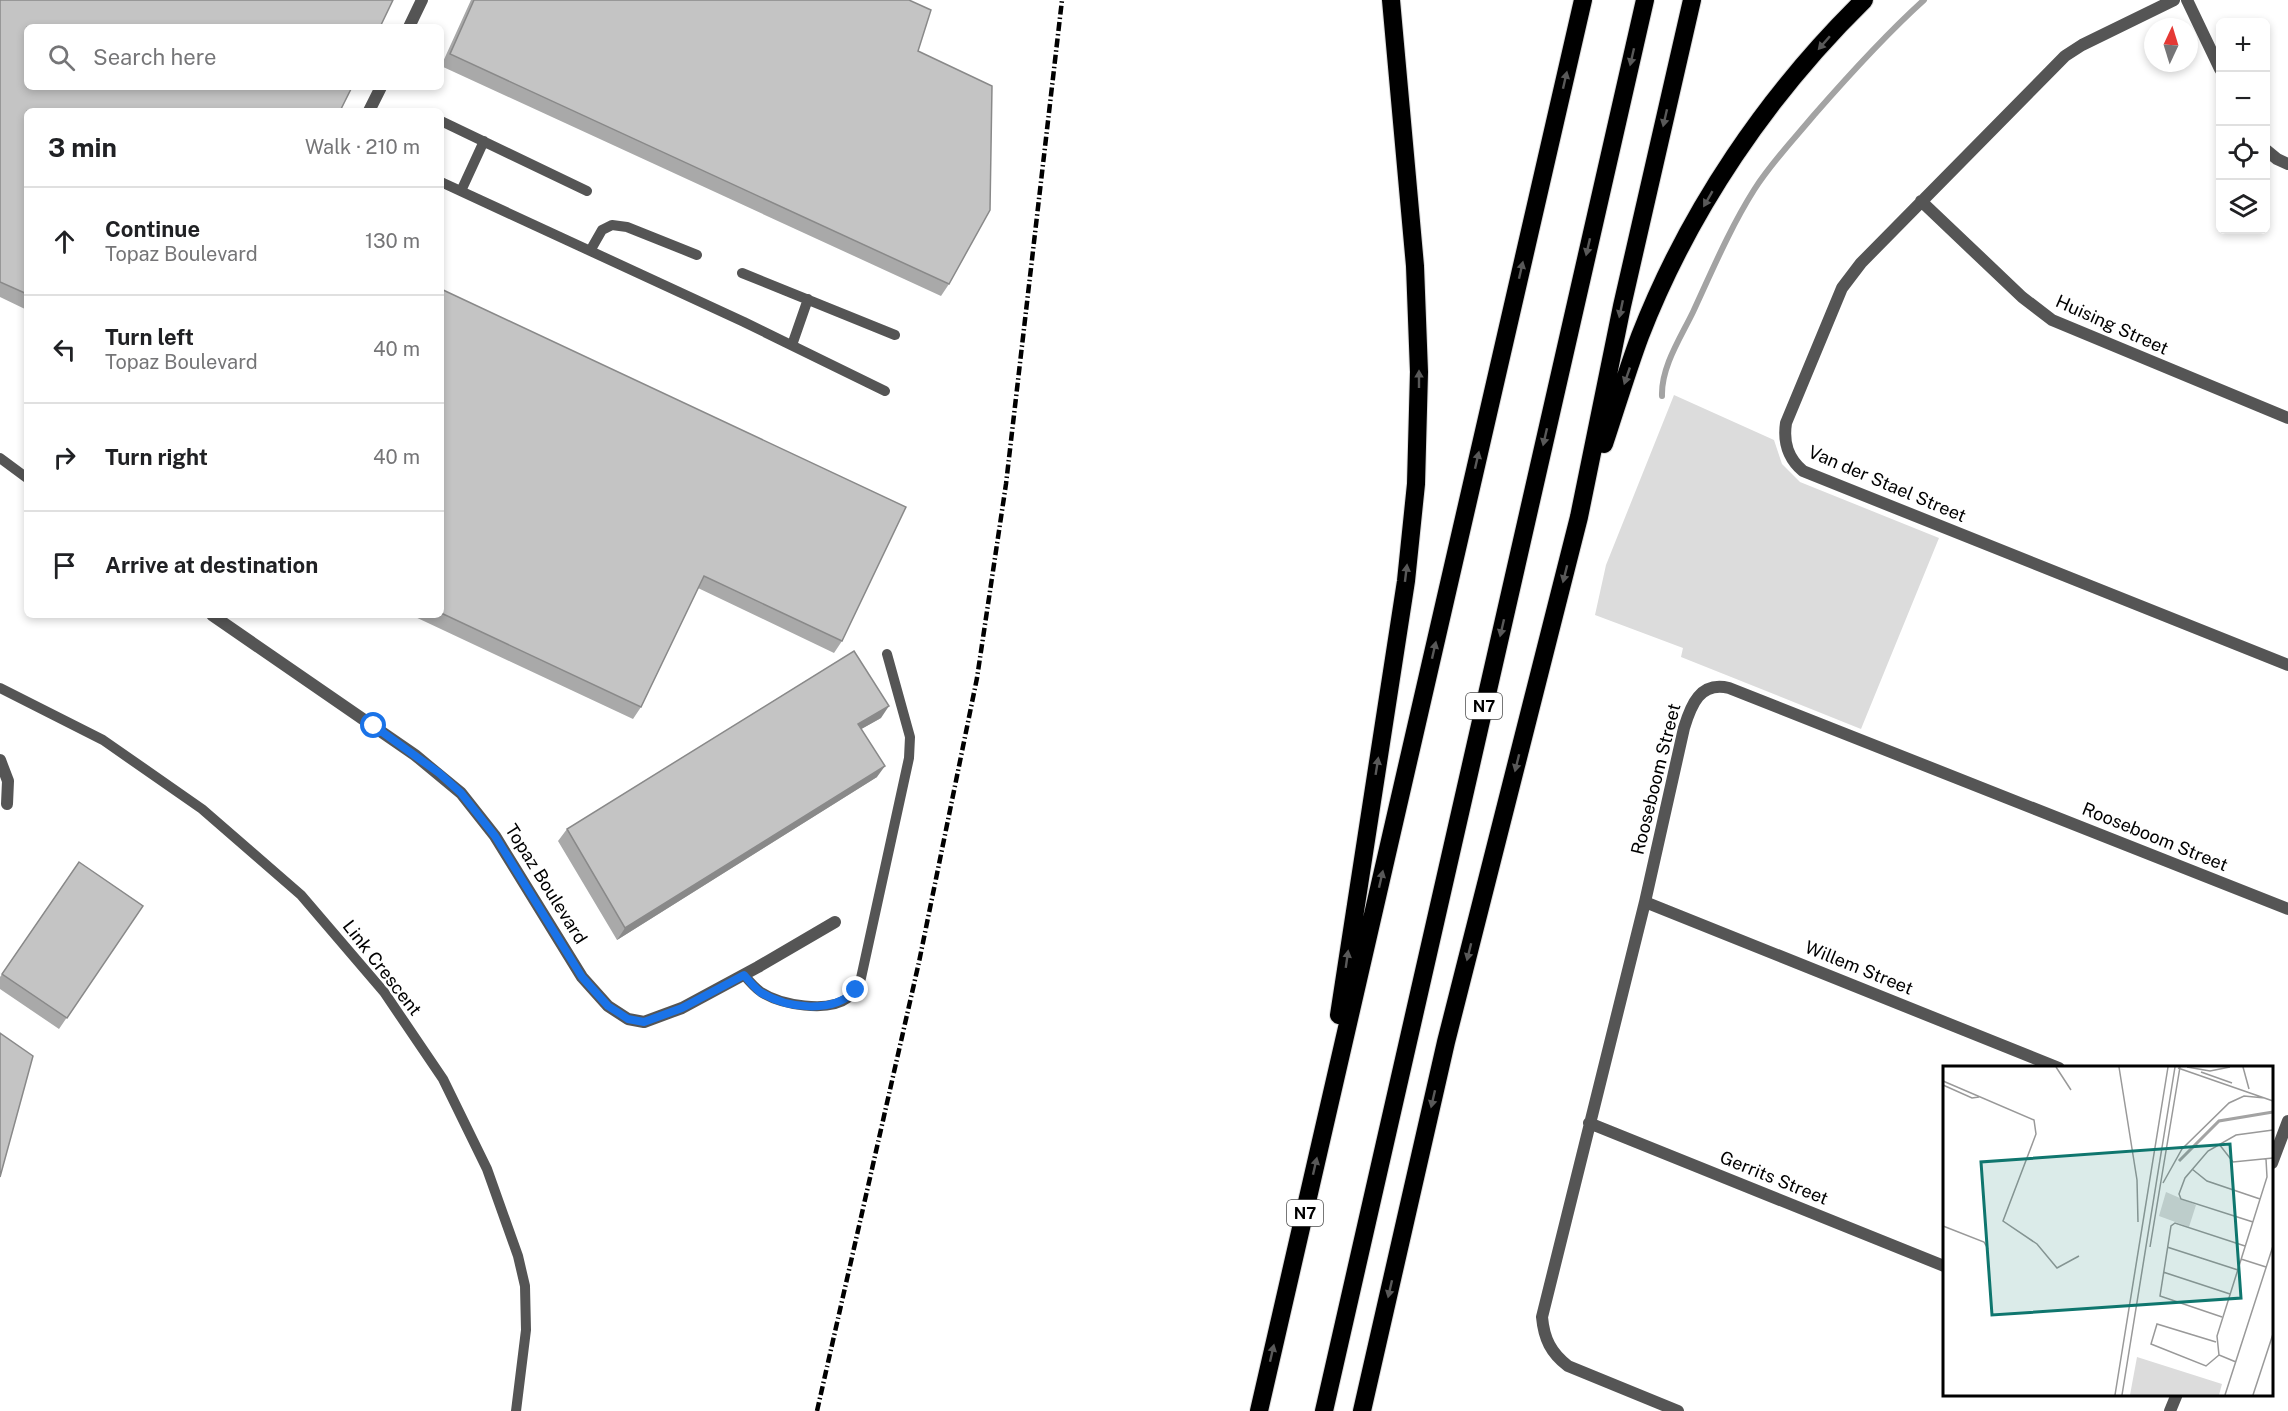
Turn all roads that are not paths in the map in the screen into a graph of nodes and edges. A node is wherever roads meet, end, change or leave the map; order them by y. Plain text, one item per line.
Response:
1 (422, 0) edge
2 (1391, 0) edge
3 (1583, 0) edge
4 (1644, 0) edge
5 (1692, 0) edge
6 (1864, 0) edge
7 (2174, 0) edge
8 (2187, 0) edge
9 (410, 24) edge
10 (2216, 61) edge
11 (380, 90) edge
12 (370, 108) edge
13 (444, 122) edge
14 (484, 141) junction
15 (2270, 154) edge
16 (2288, 164) edge
17 (444, 183) edge
18 (461, 191) junction
19 (586, 191) dead end
20 (1922, 201) junction
21 (590, 251) junction
22 (697, 255) dead end
23 (742, 273) dead end
24 (808, 299) junction
25 (895, 335) dead end
26 (792, 345) junction
27 (885, 391) dead end
28 (2288, 417) edge
29 (0, 458) edge
30 (24, 476) edge
31 (1579, 517) junction
32 (216, 618) edge
33 (887, 654) dead end
34 (2288, 665) edge
35 (0, 688) edge
36 (0, 760) edge
37 (7, 804) dead end
38 (1645, 902) junction
39 (2288, 909) edge
40 (835, 922) dead end
41 (744, 975) junction
42 (2054, 1066) edge
43 (2288, 1121) edge
44 (1589, 1123) junction
45 (1321, 1141) junction
46 (2273, 1156) edge
47 (1943, 1266) edge
48 (2177, 1396) edge
49 (516, 1411) edge
50 (1259, 1411) edge
51 (1324, 1411) edge
52 (1362, 1411) edge
53 (1678, 1411) edge
54 (2170, 1411) edge

1 - 9 street
45 -> 2 highway
45 -> 3 highway, N7
4 -> 51 highway, N7
5 -> 31 highway
6 -> 31 highway
7 - 20 street, Van der Stael Street
8 - 10 street
11 - 12 street
13 - 14 lane
14 - 18 lane
14 - 19 lane
15 - 16 street
17 - 18 lane
18 - 21 lane
20 - 28 street, Huising Street
20 - 34 street, Van der Stael Street
21 - 22 lane
21 - 26 lane
23 - 24 lane
24 - 25 lane
24 - 26 lane
26 - 27 lane
29 - 30 lane
31 -> 52 highway
32 - 41 street, Topaz Boulevard
33 - 41 lane
35 - 49 lane, Link Crescent
36 - 37 street
38 - 39 street, Rooseboom Street
38 - 42 street, Willem Street
38 - 44 street, Rooseboom Street
40 - 41 street, Topaz Boulevard
43 - 46 street
44 - 47 street, Gerrits Street
44 - 53 street, Rooseboom Street
50 -> 45 highway, N7
48 - 54 street

